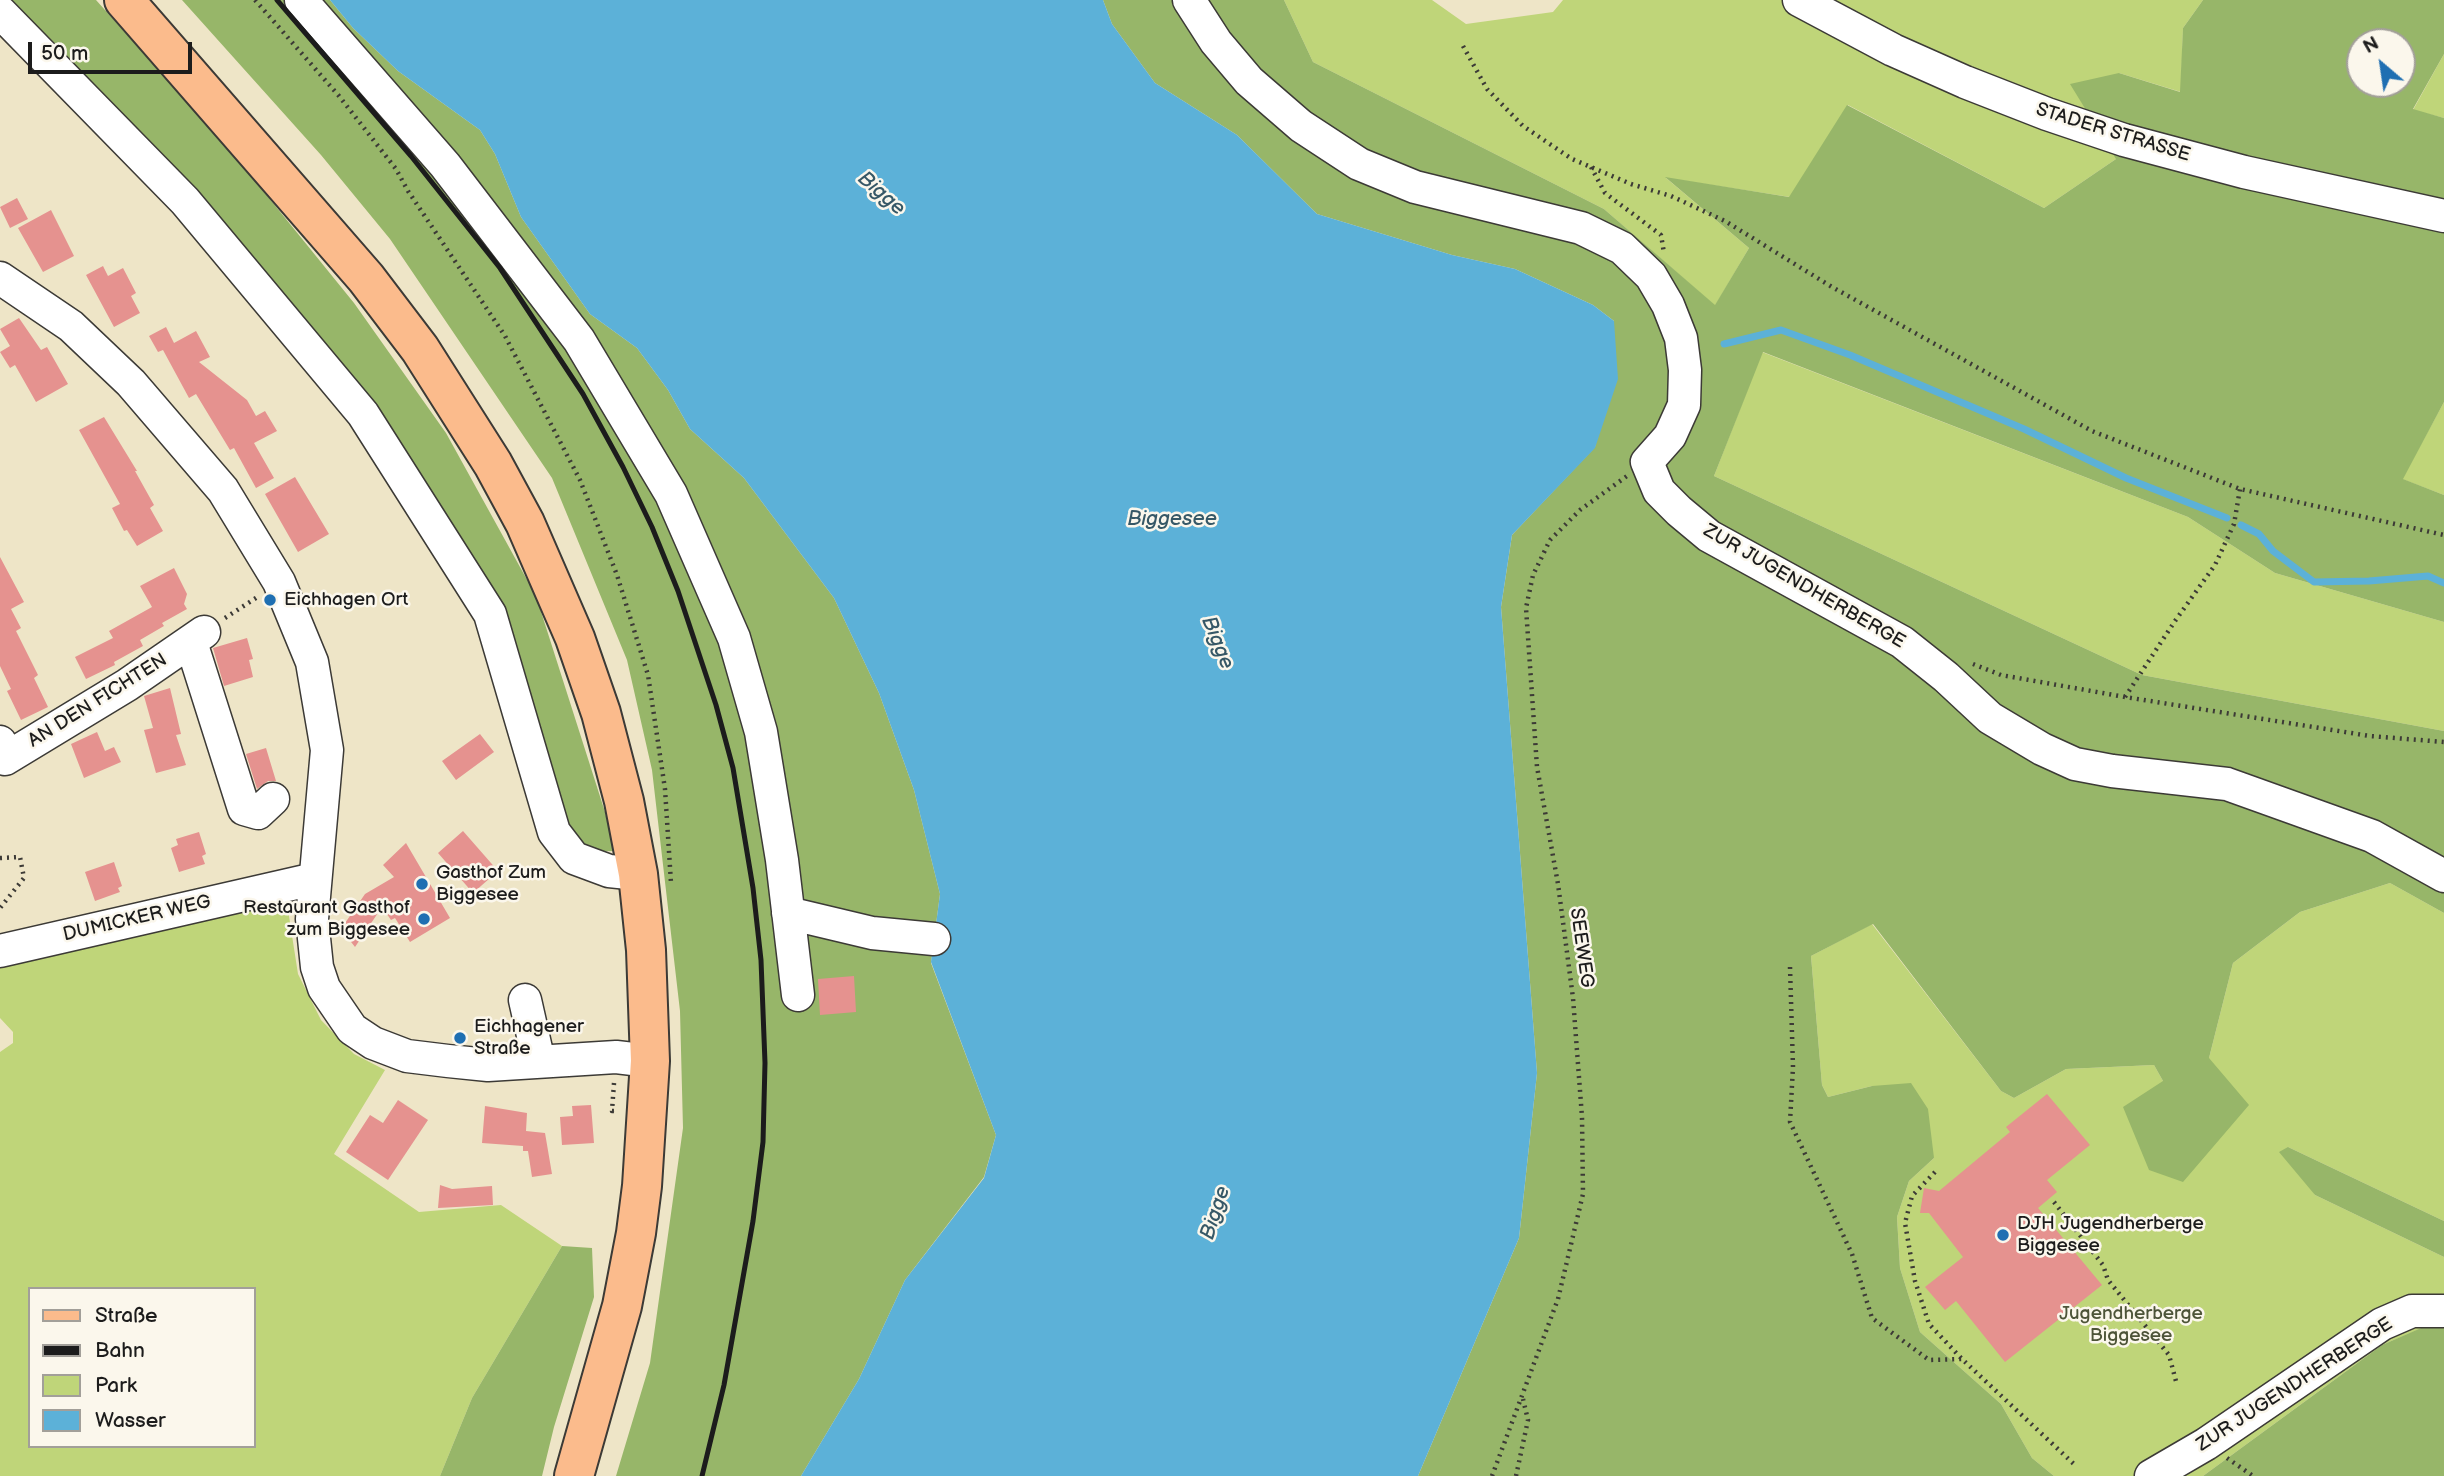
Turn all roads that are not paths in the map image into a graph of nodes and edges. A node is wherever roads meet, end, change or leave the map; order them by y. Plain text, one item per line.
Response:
1 (124, 0) edge
2 (301, 0) edge
3 (1189, 0) edge
4 (1799, 0) edge
5 (0, 12) edge
6 (2444, 216) edge
7 (0, 278) edge
8 (2, 750) edge
9 (273, 799) dead end
10 (2444, 876) edge
11 (314, 878) junction
12 (654, 879) junction
13 (789, 913) junction
14 (934, 939) dead end
15 (0, 951) edge
16 (798, 995) dead end
17 (525, 1000) dead end
18 (650, 1061) junction
19 (539, 1062) junction
20 (2444, 1311) edge
21 (574, 1476) edge
22 (2151, 1476) edge

1 - 12 main road
2 - 13 street
3 - 10 street, ZUR JUGENDHERBERGE
4 - 6 street, STADER STRASSE
5 - 12 street
7 - 11 street
8 - 9 street, AN DEN FICHTEN
11 - 15 street, DUMICKER WEG
11 - 19 street
12 - 18 main road
13 - 14 street
13 - 16 street
17 - 19 street
18 - 19 street
18 - 21 main road
20 - 22 street, ZUR JUGENDHERBERGE

